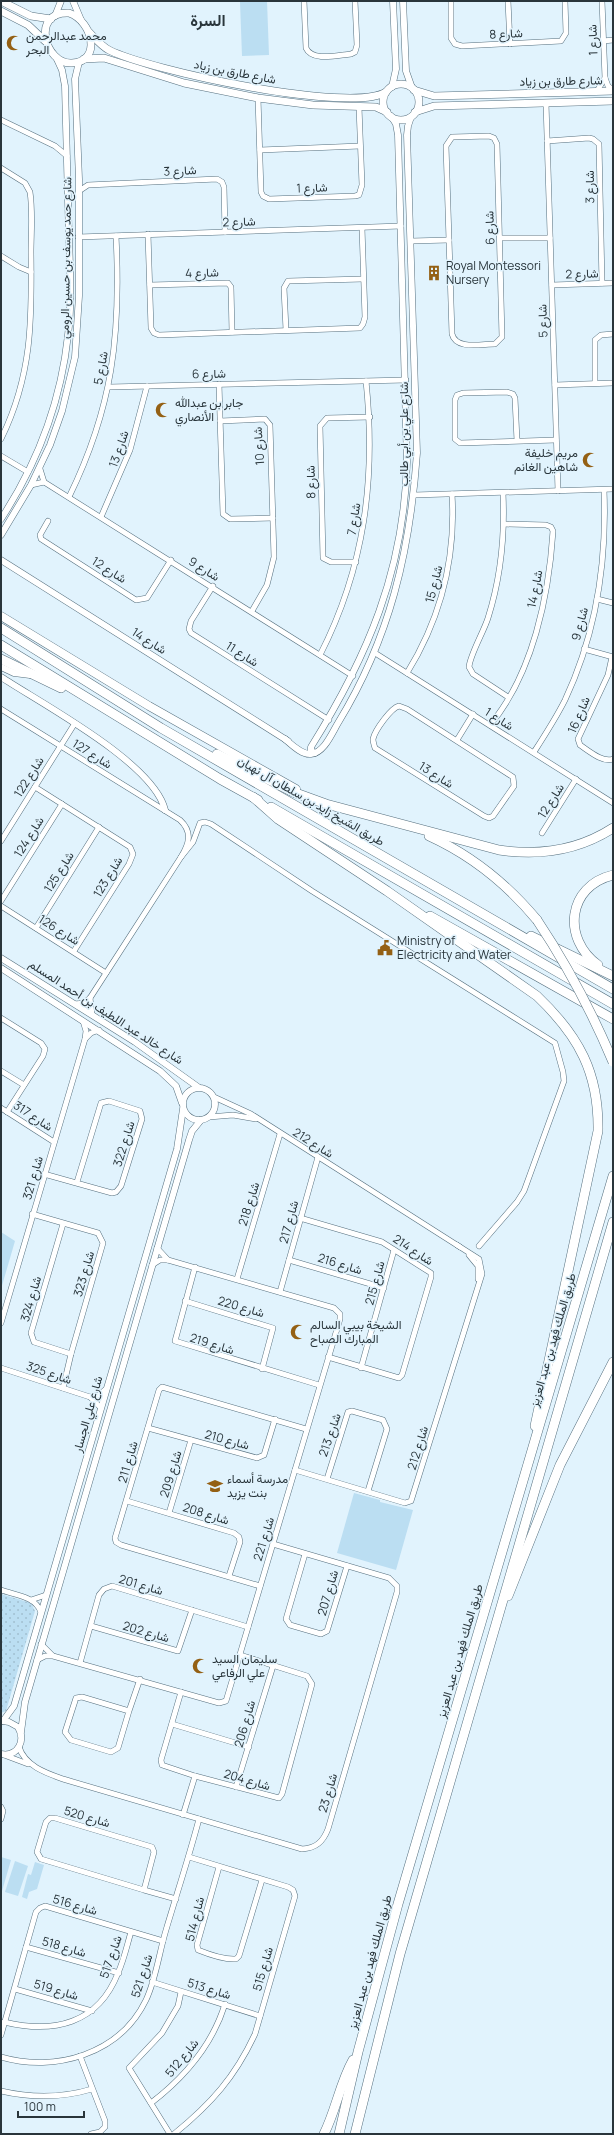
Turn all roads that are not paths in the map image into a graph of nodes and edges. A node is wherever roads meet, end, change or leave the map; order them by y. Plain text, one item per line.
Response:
1 (1, 1) edge
2 (62, 1) edge
3 (73, 1) edge
4 (304, 1) edge
5 (355, 1) edge
6 (393, 1) edge
7 (403, 1) edge
8 (451, 1) edge
9 (508, 1) edge
10 (565, 1) edge
11 (602, 1) edge
12 (1, 11) edge
13 (53, 18) junction
14 (81, 20) junction
15 (89, 32) junction
16 (613, 40) edge
17 (604, 41) junction
18 (46, 42) junction
19 (510, 44) junction
20 (395, 53) junction
21 (405, 54) junction
22 (55, 56) junction
23 (82, 60) junction
24 (605, 78) junction
25 (392, 87) junction
26 (413, 89) junction
27 (613, 90) edge
28 (597, 91) junction
29 (386, 92) junction
30 (299, 94) junction
31 (475, 94) junction
32 (483, 94) junction
33 (314, 95) junction
34 (258, 98) junction
35 (613, 100) edge
36 (546, 103) junction
37 (298, 104) junction
38 (313, 105) junction
39 (475, 105) junction
40 (484, 105) junction
41 (359, 107) junction
42 (66, 110) junction
43 (76, 110) junction
44 (389, 114) junction
45 (413, 114) junction
46 (1, 120) edge
47 (398, 135) junction
48 (407, 136) junction
49 (66, 140) junction
50 (547, 141) junction
51 (55, 146) junction
52 (360, 146) junction
53 (260, 150) junction
54 (67, 156) junction
55 (1, 168) edge
56 (79, 179) junction
57 (88, 185) junction
58 (79, 191) junction
59 (401, 226) junction
60 (362, 228) junction
61 (225, 232) junction
62 (148, 234) junction
63 (116, 236) junction
64 (78, 237) junction
65 (500, 238) junction
66 (550, 238) junction
67 (449, 240) junction
68 (411, 241) junction
69 (1, 256) edge
70 (31, 272) junction
71 (363, 279) junction
72 (602, 283) junction
73 (613, 283) edge
74 (150, 285) junction
75 (552, 285) junction
76 (403, 296) junction
77 (413, 298) junction
78 (404, 309) junction
79 (413, 310) junction
80 (286, 330) junction
81 (232, 332) junction
82 (613, 334) edge
83 (65, 355) junction
84 (75, 358) junction
85 (63, 367) junction
86 (72, 370) junction
87 (406, 380) junction
88 (366, 381) junction
89 (595, 383) junction
90 (613, 383) edge
91 (219, 384) junction
92 (555, 385) junction
93 (147, 386) junction
94 (109, 387) junction
95 (370, 417) junction
96 (220, 421) junction
97 (1, 439) edge
98 (556, 440) junction
99 (517, 441) junction
100 (1, 456) edge
101 (40, 469) junction
102 (28, 472) junction
103 (44, 482) junction
104 (31, 485) junction
105 (604, 490) junction
106 (613, 490) edge
107 (558, 491) junction
108 (503, 493) junction
109 (452, 494) junction
110 (414, 495) junction
111 (70, 497) junction
112 (102, 517) junction
113 (273, 518) junction
114 (1, 519) edge
115 (48, 521) dead end
116 (504, 524) junction
117 (1, 536) edge
118 (398, 547) junction
119 (406, 550) junction
120 (1, 560) edge
121 (171, 560) junction
122 (356, 562) junction
123 (389, 582) junction
124 (398, 585) junction
125 (213, 586) junction
126 (597, 599) junction
127 (613, 603) edge
128 (252, 611) junction
129 (1, 614) edge
130 (1, 628) edge
131 (1, 645) edge
132 (584, 649) junction
133 (375, 653) junction
134 (320, 655) junction
135 (612, 657) edge
136 (1, 659) edge
137 (1, 667) edge
138 (407, 673) junction
139 (33, 675) junction
140 (353, 676) junction
141 (1, 677) edge
142 (508, 697) junction
143 (88, 699) junction
144 (1, 709) edge
145 (473, 714) junction
146 (330, 717) junction
147 (340, 719) junction
148 (75, 723) junction
149 (490, 725) junction
150 (161, 728) junction
151 (285, 739) junction
152 (457, 740) junction
153 (313, 744) junction
154 (60, 746) junction
155 (534, 752) junction
156 (315, 753) junction
157 (613, 759) edge
158 (576, 779) junction
159 (35, 787) junction
160 (253, 797) junction
161 (310, 798) junction
162 (613, 803) edge
163 (62, 804) junction
164 (165, 810) junction
165 (396, 824) junction
166 (99, 828) junction
167 (613, 828) edge
168 (542, 833) dead end
169 (1, 841) edge
170 (181, 857) junction
171 (613, 875) edge
172 (387, 891) junction
173 (1, 901) edge
174 (1, 906) edge
175 (478, 913) junction
176 (36, 928) junction
177 (74, 951) junction
178 (1, 958) edge
179 (1, 968) edge
180 (106, 973) junction
181 (28, 974) junction
182 (613, 975) edge
183 (36, 980) junction
184 (23, 982) junction
185 (30, 987) junction
186 (613, 989) edge
187 (90, 998) junction
188 (75, 1004) junction
189 (613, 1004) edge
190 (92, 1014) junction
191 (1, 1018) edge
192 (613, 1019) edge
193 (82, 1020) junction
194 (99, 1030) junction
195 (85, 1038) junction
196 (613, 1062) edge
197 (167, 1064) junction
198 (1, 1070) edge
199 (160, 1071) junction
200 (24, 1085) junction
201 (198, 1087) junction
202 (214, 1097) junction
203 (183, 1106) junction
204 (1, 1108) edge
205 (7, 1112) junction
206 (209, 1117) junction
207 (201, 1120) junction
208 (261, 1121) junction
209 (280, 1134) junction
210 (54, 1142) junction
211 (318, 1157) junction
212 (44, 1174) junction
213 (169, 1175) junction
214 (613, 1176) edge
215 (178, 1178) junction
216 (77, 1182) junction
217 (32, 1214) junction
218 (300, 1218) junction
219 (613, 1222) edge
220 (63, 1224) junction
221 (479, 1246) dead end
222 (158, 1248) junction
223 (394, 1250) junction
224 (168, 1260) junction
225 (289, 1260) junction
226 (152, 1266) junction
227 (195, 1267) junction
228 (237, 1279) junction
229 (384, 1288) junction
230 (280, 1292) junction
231 (185, 1302) junction
232 (1, 1323) edge
233 (123, 1334) junction
234 (132, 1336) junction
235 (120, 1342) junction
236 (129, 1345) junction
237 (71, 1354) junction
238 (328, 1358) junction
239 (613, 1362) edge
240 (613, 1366) edge
241 (1, 1368) edge
242 (361, 1368) junction
243 (262, 1369) junction
244 (319, 1385) junction
245 (63, 1388) junction
246 (106, 1389) junction
247 (596, 1394) junction
248 (90, 1396) junction
249 (101, 1408) junction
250 (275, 1419) junction
251 (148, 1428) junction
252 (306, 1429) junction
253 (191, 1440) junction
254 (532, 1453) junction
255 (295, 1470) junction
256 (327, 1479) junction
257 (368, 1491) junction
258 (127, 1501) junction
259 (169, 1513) junction
260 (62, 1541) junction
261 (71, 1544) junction
262 (273, 1544) junction
263 (305, 1554) junction
264 (56, 1562) junction
265 (65, 1564) junction
266 (347, 1566) junction
267 (229, 1576) junction
268 (260, 1586) junction
269 (1, 1590) edge
270 (46, 1595) junction
271 (31, 1600) junction
272 (192, 1610) junction
273 (41, 1612) junction
274 (496, 1622) junction
275 (91, 1626) junction
276 (248, 1627) junction
277 (41, 1644) junction
278 (53, 1656) junction
279 (240, 1656) junction
280 (37, 1660) junction
281 (80, 1663) junction
282 (272, 1666) junction
283 (140, 1679) junction
284 (181, 1692) junction
285 (129, 1711) junction
286 (2, 1722) edge
287 (172, 1724) junction
288 (21, 1732) junction
289 (19, 1747) junction
290 (249, 1747) junction
291 (2, 1754) edge
292 (35, 1767) junction
293 (195, 1776) junction
294 (236, 1787) junction
295 (1, 1807) edge
296 (183, 1815) junction
297 (1, 1819) edge
298 (199, 1819) junction
299 (189, 1857) junction
300 (219, 1867) junction
301 (262, 1880) junction
302 (144, 1890) junction
303 (176, 1899) junction
304 (131, 1932) junction
305 (163, 1941) junction
306 (26, 1947) junction
307 (119, 1973) junction
308 (152, 1982) junction
309 (15, 1988) junction
310 (181, 1992) junction
311 (225, 2004) junction
312 (92, 2011) junction
313 (260, 2016) junction
314 (4, 2022) junction
315 (1, 2035) edge
316 (358, 2052) junction
317 (80, 2056) junction
318 (1, 2057) edge
319 (92, 2089) junction
320 (1, 2091) edge
321 (151, 2102) junction
322 (91, 2134) edge
323 (170, 2134) edge
324 (174, 2134) edge
325 (324, 2134) edge
326 (339, 2134) edge
327 (355, 2134) edge

1 - 13 main road
2 - 13 street
3 - 14 street
4 - 5 street
6 - 20 street
7 - 21 street
8 - 19 street, شارع 8
9 - 19 street
10 - 19 street, شارع 8
11 - 17 street, شارع 1
12 - 18 main road
13 - 14 main road
13 - 18 main road
14 - 15 main road
15 - 23 main road
15 - 30 main road, شارع طارق بن زياد
16 - 17 street
17 - 24 street, شارع 1
18 - 22 main road
20 - 21 street
20 - 25 street
21 - 26 street
22 - 23 main road
22 - 42 street, شارع حمد يوسف بن حسين الرومي
23 - 34 main road, شارع طارق بن زياد
23 - 43 street, شارع حمد يوسف بن حسين الرومي
24 - 27 street
24 - 28 street
25 - 26 main road
25 - 29 main road
26 - 31 main road, شارع طارق بن زياد
26 - 45 main road
27 - 28 main road, شارع طارق بن زياد
28 - 32 main road, شارع طارق بن زياد
29 - 33 main road, شارع طارق بن زياد
29 - 44 main road
30 - 33 main road, شارع طارق بن زياد
30 - 37 main road
31 - 32 main road, شارع طارق بن زياد
31 - 39 main road
32 - 40 main road
33 - 38 main road
34 - 37 main road, شارع طارق بن زياد
34 - 53 street, شارع 1
35 - 36 main road, شارع طارق بن زياد
36 - 40 main road, شارع طارق بن زياد
36 - 50 street, شارع 5
37 - 38 main road, شارع طارق بن زياد
38 - 41 main road, شارع طارق بن زياد
39 - 40 main road, شارع طارق بن زياد
39 - 45 main road, شارع طارق بن زياد
41 - 44 main road, شارع طارق بن زياد
41 - 52 street, شارع 1
42 - 43 street
42 - 49 street, شارع حمد يوسف بن حسين الرومي
43 - 56 street, شارع حمد يوسف بن حسين الرومي
44 - 45 main road
44 - 47 street, شارع علي بن أبي طالب
45 - 48 street, شارع علي بن أبي طالب
46 - 51 street
47 - 48 street
47 - 59 street, شارع علي بن أبي طالب
48 - 68 street, شارع علي بن أبي طالب
49 - 51 street
49 - 54 street, شارع حمد يوسف بن حسين الرومي
50 - 66 street, شارع 5
50 - 72 street, شارع 3
51 - 54 street
52 - 53 street
52 - 53 street, شارع 1
54 - 83 street, شارع حمد يوسف بن حسين الرومي
55 - 70 street
56 - 57 street
56 - 58 street, شارع حمد يوسف بن حسين الرومي
57 - 58 street
57 - 61 street, شارع 3
58 - 64 street, شارع حمد يوسف بن حسين الرومي
59 - 60 street, شارع 2
59 - 76 street, شارع علي بن أبي طالب
60 - 61 street, شارع 2
60 - 71 street
61 - 62 street, شارع 2
62 - 63 street, شارع 2
62 - 74 street
63 - 64 street, شارع 2
63 - 94 street, شارع 5
64 - 84 street, شارع حمد يوسف بن حسين الرومي
65 - 66 street
65 - 67 street, شارع 6
65 - 67 street, شارع 6
66 - 75 street, شارع 5
67 - 68 street
68 - 77 street, شارع علي بن أبي طالب
69 - 70 street
70 - 97 street
71 - 80 street
71 - 80 street
72 - 73 street, شارع 2
72 - 75 street, شارع 2
74 - 81 street
74 - 81 street, شارع 4
75 - 92 street, شارع 5
76 - 77 street
76 - 78 street, شارع علي بن أبي طالب
77 - 79 street, شارع علي بن أبي طالب
78 - 79 street
78 - 87 street, شارع علي بن أبي طالب
79 - 110 street, شارع علي بن أبي طالب
80 - 81 street
82 - 89 street
83 - 84 street
83 - 85 street, شارع حمد يوسف بن حسين الرومي
84 - 86 street, شارع حمد يوسف بن حسين الرومي
85 - 86 street
85 - 102 street, شارع حمد يوسف بن حسين الرومي
86 - 101 street, شارع حمد يوسف بن حسين الرومي
87 - 88 street, شارع 6
87 - 118 street, شارع علي بن أبي طالب
88 - 91 street, شارع 6
88 - 95 street, شارع 7
89 - 90 street
89 - 92 street
91 - 93 street, شارع 6
91 - 96 street
92 - 98 street, شارع 5
93 - 94 street, شارع 6
93 - 112 street, شارع 13
94 - 111 street, شارع 5
95 - 122 street, شارع 7
95 - 122 street, شارع 8
96 - 113 street
96 - 113 street, شارع 10
98 - 99 street
98 - 107 street, شارع 5
99 - 99 street
100 - 102 street
101 - 103 street
101 - 104 street, شارع حمد يوسف بن حسين الرومي
102 - 114 street, شارع حمد يوسف بن حسين الرومي
103 - 104 street
103 - 111 street, شارع 9
104 - 117 street, شارع حمد يوسف بن حسين الرومي
105 - 106 street
105 - 107 street
105 - 126 street, شارع 9
107 - 108 street
108 - 109 street
108 - 116 street
109 - 110 street
109 - 138 street, شارع 15
110 - 119 street, شارع علي بن أبي طالب
111 - 112 street, شارع 9
112 - 121 street, شارع 9
113 - 128 street, شارع 10
115 - 121 street, شارع 12
116 - 142 street
116 - 142 street, شارع 14
118 - 119 street
118 - 123 street, شارع علي بن أبي طالب
119 - 124 street, شارع علي بن أبي طالب
120 - 151 street, شارع 14
121 - 125 street, شارع 9
122 - 134 street, شارع 7
123 - 124 street
123 - 140 street, شارع علي بن أبي طالب
124 - 133 street, شارع علي بن أبي طالب
125 - 128 street, شارع 9
125 - 146 street, شارع 11
126 - 127 street
126 - 132 street, شارع 9
128 - 134 street, شارع 9
129 - 161 main road
130 - 150 highway, طريق الشيخ زايد بن سلطان آل نهيان
131 - 143 highway
132 - 135 street
132 - 155 street, شارع 9
133 - 138 street, شارع 1
133 - 147 street, شارع علي بن أبي طالب
134 - 140 street, شارع 9
135 - 157 street, شارع 16
136 - 139 highway
137 - 139 street
138 - 145 street, شارع 1
139 - 143 highway
140 - 146 street, شارع علي بن أبي طالب
141 - 148 street
142 - 149 street, شارع 14
143 - 160 highway
144 - 154 street, شارع 127
145 - 149 street, شارع 1
145 - 152 street
146 - 147 street
146 - 153 street, شارع علي بن أبي طالب
147 - 156 street, شارع علي بن أبي طالب
148 - 154 street, شارع 122
148 - 164 street
149 - 155 street, شارع 1
150 - 161 highway
150 - 175 highway, طريق الشيخ زايد بن سلطان آل نهيان
151 - 153 street, شارع 14
151 - 156 street, شارع 14
152 - 152 street, شارع 13
153 - 156 street
154 - 159 street, شارع 122
154 - 164 street, شارع 127
155 - 158 street, شارع 1
158 - 162 street, شارع 1
158 - 168 street, شارع 12
159 - 163 street, شارع 123
159 - 169 street, شارع 122
160 - 172 highway
160 - 189 highway
161 - 165 highway
163 - 166 street, شارع 123
163 - 173 street, شارع 124
164 - 170 street, شارع 127
165 - 167 highway
165 - 196 highway, bridge
166 - 176 street, شارع 125
166 - 177 street, شارع 123
170 - 180 street, شارع 127
170 - 221 street
171 - 182 highway
172 - 192 highway
172 - 254 highway
174 - 176 street, شارع 126
175 - 182 highway
175 - 186 highway, طريق الشيخ زايد بن سلطان آل نهيان
176 - 177 street, شارع 126
177 - 180 street, شارع 126
178 - 181 street, شارع خالد عبد اللطيف بن أحمد المسلم
179 - 184 street, شارع خالد عبد اللطيف بن أحمد المسلم
180 - 187 street, شارع 127
181 - 183 street, شارع خالد عبد اللطيف بن أحمد المسلم
181 - 184 street
183 - 185 street
183 - 188 street, شارع خالد عبد اللطيف بن أحمد المسلم
184 - 185 street, شارع خالد عبد اللطيف بن أحمد المسلم
185 - 193 street, شارع خالد عبد اللطيف بن أحمد المسلم
187 - 188 street
187 - 190 street
188 - 190 street, شارع خالد عبد اللطيف بن أحمد المسلم
190 - 197 street, شارع خالد عبد اللطيف بن أحمد المسلم
191 - 200 street
193 - 194 street, شارع خالد عبد اللطيف بن أحمد المسلم
193 - 195 street, شارع 321
194 - 195 street
194 - 199 street, شارع خالد عبد اللطيف بن أحمد المسلم
195 - 210 street, شارع 321
197 - 199 street
197 - 201 street, شارع خالد عبد اللطيف بن أحمد المسلم
198 - 200 street
199 - 203 street, شارع خالد عبد اللطيف بن أحمد المسلم
200 - 205 street
201 - 202 street
201 - 203 street
202 - 206 street
202 - 208 street, شارع 212
203 - 207 street
203 - 213 street, شارع علي الجسار
204 - 205 street, شارع 317
205 - 210 street, شارع 317
206 - 207 street
206 - 208 street, شارع 212
207 - 215 street, شارع علي الجسار
208 - 209 street, شارع 212
209 - 211 street, شارع 212
209 - 228 street, شارع 218
210 - 212 street, شارع 321
211 - 218 street, شارع 217
211 - 257 street, شارع 212
212 - 216 street, شارع 322
212 - 217 street, شارع 321
213 - 215 street
213 - 233 street, شارع علي الجسار
214 - 254 highway, طريق الملك فهد بن عبد العزيز
215 - 222 street, شارع علي الجسار
216 - 216 street, شارع 322
217 - 220 street, شارع 323
217 - 232 street, شارع 321
218 - 223 street, شارع 214
218 - 225 street, شارع 217
219 - 274 highway, طريق الملك فهد بن عبد العزيز
220 - 237 street, شارع 324
220 - 237 street, شارع 323
222 - 224 street
222 - 226 street, شارع علي الجسار
223 - 229 street, شارع 215
223 - 242 street, شارع 214
224 - 226 street
224 - 227 street, شارع 221
225 - 229 street, شارع 216
225 - 230 street, شارع 217
226 - 234 street, شارع علي الجسار
227 - 228 street, شارع 221
227 - 231 street, شارع 219
228 - 230 street, شارع 221
229 - 242 street, شارع 215
230 - 238 street, شارع 221
231 - 243 street, شارع 219
231 - 243 street, شارع 220
233 - 234 street
233 - 235 street, شارع علي الجسار
234 - 236 street, شارع علي الجسار
235 - 236 street
235 - 246 street, شارع علي الجسار
236 - 261 street, شارع علي الجسار
237 - 245 street, شارع 323
238 - 242 street, شارع 214
238 - 244 street, شارع 221
239 - 247 highway
240 - 247 highway
241 - 245 street, شارع 325
243 - 244 street, شارع 219
244 - 252 street, شارع 221
245 - 248 street, شارع 325
246 - 248 street
246 - 249 street, شارع علي الجسار
247 - 274 highway
248 - 249 street
249 - 260 street, شارع علي الجسار
250 - 251 street, شارع 211
250 - 252 street, شارع 211
250 - 253 street, شارع 210
251 - 253 street, شارع 210
251 - 258 street, شارع 211
252 - 255 street, شارع 221
253 - 259 street, شارع 209
254 - 316 highway, طريق الملك فهد بن عبد العزيز
255 - 256 street, شارع 212
255 - 262 street, شارع 221
256 - 257 street, شارع 212
256 - 257 street, شارع 213
258 - 259 street, شارع 208
258 - 267 street, شارع 211
259 - 267 street, شارع 208
260 - 261 street
260 - 264 street, شارع علي الجسار
261 - 265 street, شارع علي الجسار
262 - 263 street, شارع 23
262 - 268 street, شارع 221
263 - 266 street, شارع 23
263 - 266 street, شارع 207
264 - 265 street
264 - 270 street, شارع علي الجسار
265 - 277 street, شارع علي الجسار
266 - 298 street, شارع 23
267 - 268 street, شارع 211
268 - 276 street, شارع 221
269 - 271 street
270 - 271 street
270 - 273 street, شارع علي الجسار
271 - 273 street
272 - 275 street, شارع 201
272 - 275 street, شارع 202
272 - 276 street, شارع 201
273 - 286 street, شارع علي الجسار
274 - 327 highway, طريق الملك فهد بن عبد العزيز
275 - 281 street, شارع 201
276 - 279 street, شارع 221
277 - 278 street
277 - 280 street, شارع علي الجسار
278 - 280 street, شارع 221
278 - 281 street, شارع 221
279 - 282 street, شارع 204
279 - 284 street, شارع 221
280 - 288 street, شارع علي الجسار
281 - 283 street, شارع 221
282 - 290 street, شارع 206
282 - 294 street, شارع 204
283 - 284 street, شارع 221
283 - 285 street
284 - 287 street, شارع 204
285 - 285 street
286 - 288 street
287 - 290 street
287 - 293 street, شارع 204
288 - 289 street, شارع علي الجسار
289 - 291 street
289 - 292 street, شارع 23
290 - 294 street, شارع 206
291 - 292 street, شارع 23
292 - 296 street, شارع 23
293 - 294 street, شارع 204
293 - 296 street
295 - 297 street
296 - 298 street, شارع 23
298 - 299 street, شارع 521
299 - 300 street, شارع 515
299 - 303 street, شارع 521
300 - 301 street, شارع 515
300 - 301 street, شارع 514
301 - 313 street, شارع 515
302 - 302 street, شارع 520
302 - 303 street, شارع 520
303 - 305 street, شارع 521
304 - 305 street, شارع 516
304 - 306 street, شارع 516
304 - 307 street, شارع 517
305 - 308 street, شارع 521
306 - 307 street, شارع 518
306 - 309 street, شارع 516
307 - 312 street, شارع 517
308 - 310 street, شارع 513
308 - 317 street, شارع 521
309 - 312 street, شارع 519
309 - 314 street, شارع 516
310 - 311 street, شارع 513
310 - 321 street
311 - 313 street, شارع 513
311 - 321 street, شارع 512
312 - 314 street, شارع 517
313 - 324 street, شارع 515
314 - 315 street, شارع 516
316 - 325 highway
316 - 326 highway, طريق الملك فهد بن عبد العزيز
317 - 318 street, شارع 521
317 - 319 street
319 - 320 street
319 - 322 street
321 - 323 street

